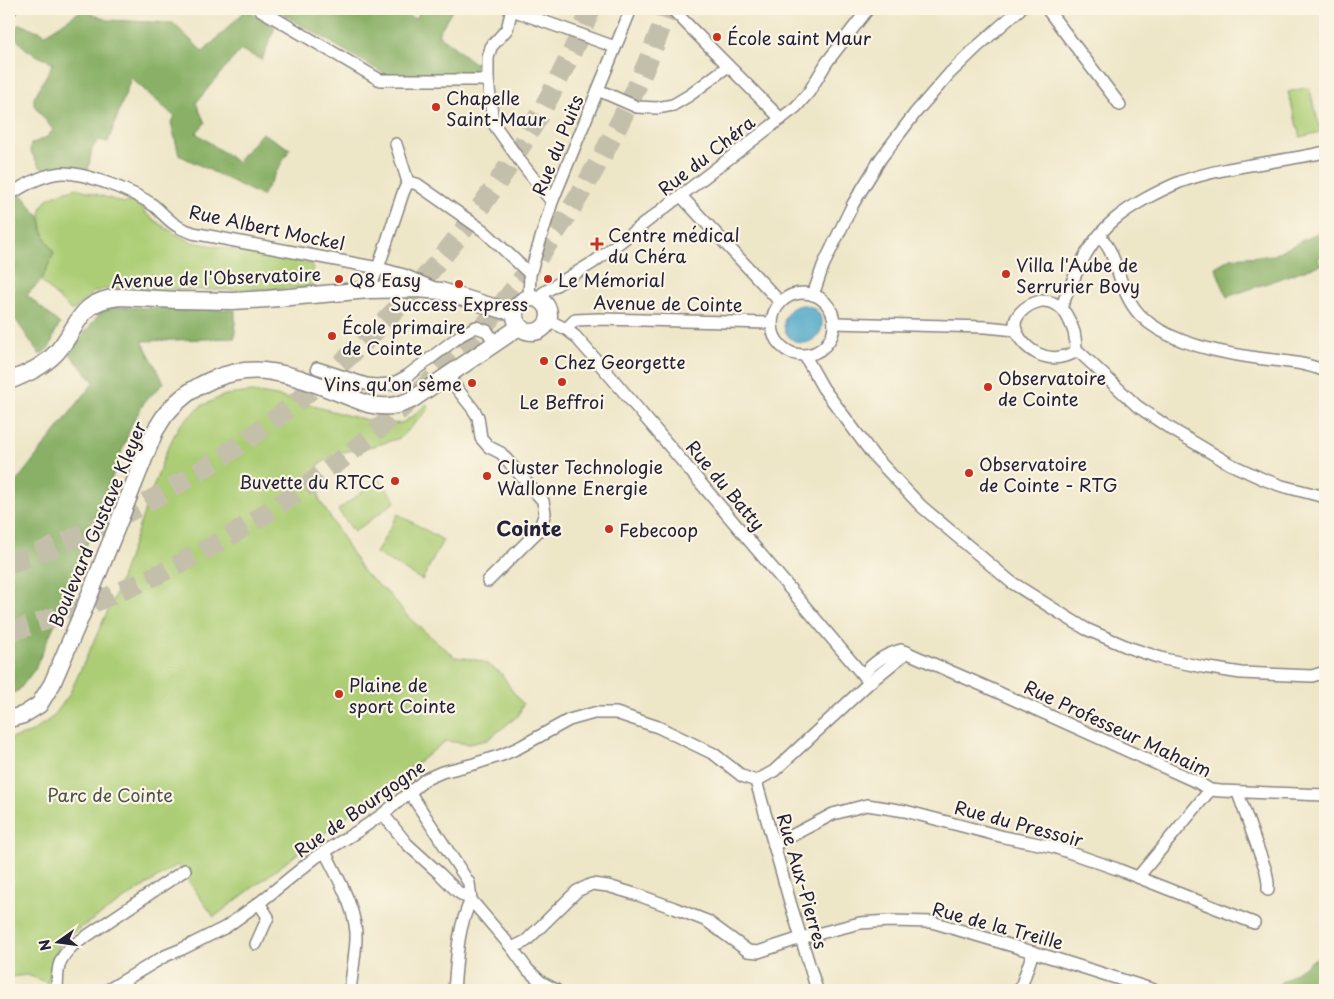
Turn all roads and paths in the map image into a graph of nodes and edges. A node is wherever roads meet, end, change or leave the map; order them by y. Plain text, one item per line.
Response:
1 (259, 9) edge
2 (512, 9) edge
3 (631, 9) edge
4 (672, 9) edge
5 (868, 9) edge
6 (1020, 9) edge
7 (1047, 9) edge
8 (615, 47) junction
9 (728, 66) junction
10 (488, 80) junction
11 (598, 90) junction
12 (1120, 105) dead end
13 (781, 119) junction
14 (396, 144) dead end
15 (1325, 152) edge
16 (408, 182) junction
17 (9, 195) edge
18 (681, 196) junction
19 (552, 202) junction
20 (1100, 234) junction
21 (378, 268) junction
22 (530, 274) junction
23 (369, 290) junction
24 (441, 290) junction
25 (813, 295) junction
26 (533, 299) junction
27 (780, 302) junction
28 (1061, 307) junction
29 (517, 319) junction
30 (548, 320) junction
31 (772, 323) junction
32 (834, 323) junction
33 (566, 329) junction
34 (1016, 330) junction
35 (495, 343) junction
36 (1076, 349) junction
37 (805, 356) junction
38 (317, 368) dead end
39 (1325, 371) edge
40 (447, 376) junction
41 (9, 381) edge
42 (366, 384) junction
43 (362, 402) junction
44 (1325, 498) edge
45 (488, 581) dead end
46 (1325, 672) edge
47 (866, 679) junction
48 (9, 719) edge
49 (756, 781) junction
50 (1210, 790) junction
51 (410, 793) junction
52 (1238, 793) junction
53 (1325, 795) edge
54 (383, 814) junction
55 (774, 845) junction
56 (325, 852) junction
57 (185, 870) dead end
58 (1138, 877) junction
59 (1268, 890) dead end
60 (471, 900) junction
61 (258, 903) junction
62 (1254, 923) dead end
63 (801, 938) junction
64 (256, 944) dead end
65 (512, 948) junction
66 (1033, 952) junction
67 (57, 990) edge
68 (108, 990) edge
69 (350, 990) edge
70 (454, 990) edge
71 (556, 990) edge
72 (817, 990) edge
73 (1020, 990) edge
74 (1154, 990) edge

1 - 10 street
2 - 8 street
2 - 10 street
3 - 8 street, Rue du Puits
4 - 9 street
5 - 13 street, Rue du Chéra
6 - 25 street
7 - 12 street
8 - 11 street, Rue du Puits
9 - 11 street
9 - 13 street
10 - 19 street
11 - 19 street, Rue du Puits
13 - 18 street, Rue du Chéra
14 - 16 street
15 - 20 street
16 - 21 street
16 - 22 street
17 - 21 street, Rue Albert Mockel
18 - 26 street, Rue du Chéra
18 - 27 street
19 - 22 street, Rue du Puits
20 - 28 street
20 - 39 street
21 - 23 street
21 - 24 street, Rue Albert Mockel
22 - 26 street, Rue du Puits
23 - 24 street, Avenue de l'Observatoire
23 - 41 street, Avenue de l'Observatoire
24 - 29 street, Avenue de l'Observatoire
25 - 27 street
25 - 32 street
26 - 29 street
26 - 30 street
27 - 31 street
28 - 34 street
28 - 36 street
29 - 30 street
29 - 35 street, Boulevard Gustave Kleyer
30 - 33 street, Rue du Batty
31 - 33 street, Avenue de Cointe
31 - 37 street
32 - 34 street
32 - 37 street
33 - 47 street, Rue du Batty
34 - 36 street
35 - 40 street, Boulevard Gustave Kleyer
35 - 42 street
36 - 44 street
37 - 46 street
38 - 42 street
40 - 43 street, Boulevard Gustave Kleyer
40 - 45 street
42 - 43 street
43 - 48 street, Boulevard Gustave Kleyer
47 - 49 street
47 - 50 street, Rue Professeur Mahaim
49 - 51 street, Rue de Bourgogne
49 - 55 street, Rue Aux-Pierres
50 - 52 street, Rue Professeur Mahaim
50 - 58 street
51 - 54 street, Rue de Bourgogne
51 - 60 street
52 - 53 street, Rue Professeur Mahaim
52 - 59 street
54 - 56 street, Rue de Bourgogne
54 - 60 street
55 - 58 street, Rue du Pressoir
55 - 63 street, Rue Aux-Pierres
56 - 61 street, Rue de Bourgogne
56 - 69 street
57 - 67 street
58 - 62 street, Rue du Pressoir
60 - 65 street
60 - 70 street
61 - 64 street
61 - 68 street, Rue de Bourgogne
63 - 65 street, Rue de la Treille
63 - 66 street, Rue de la Treille
63 - 72 street, Rue Aux-Pierres
65 - 71 street
66 - 73 street
66 - 74 street, Rue de la Treille

